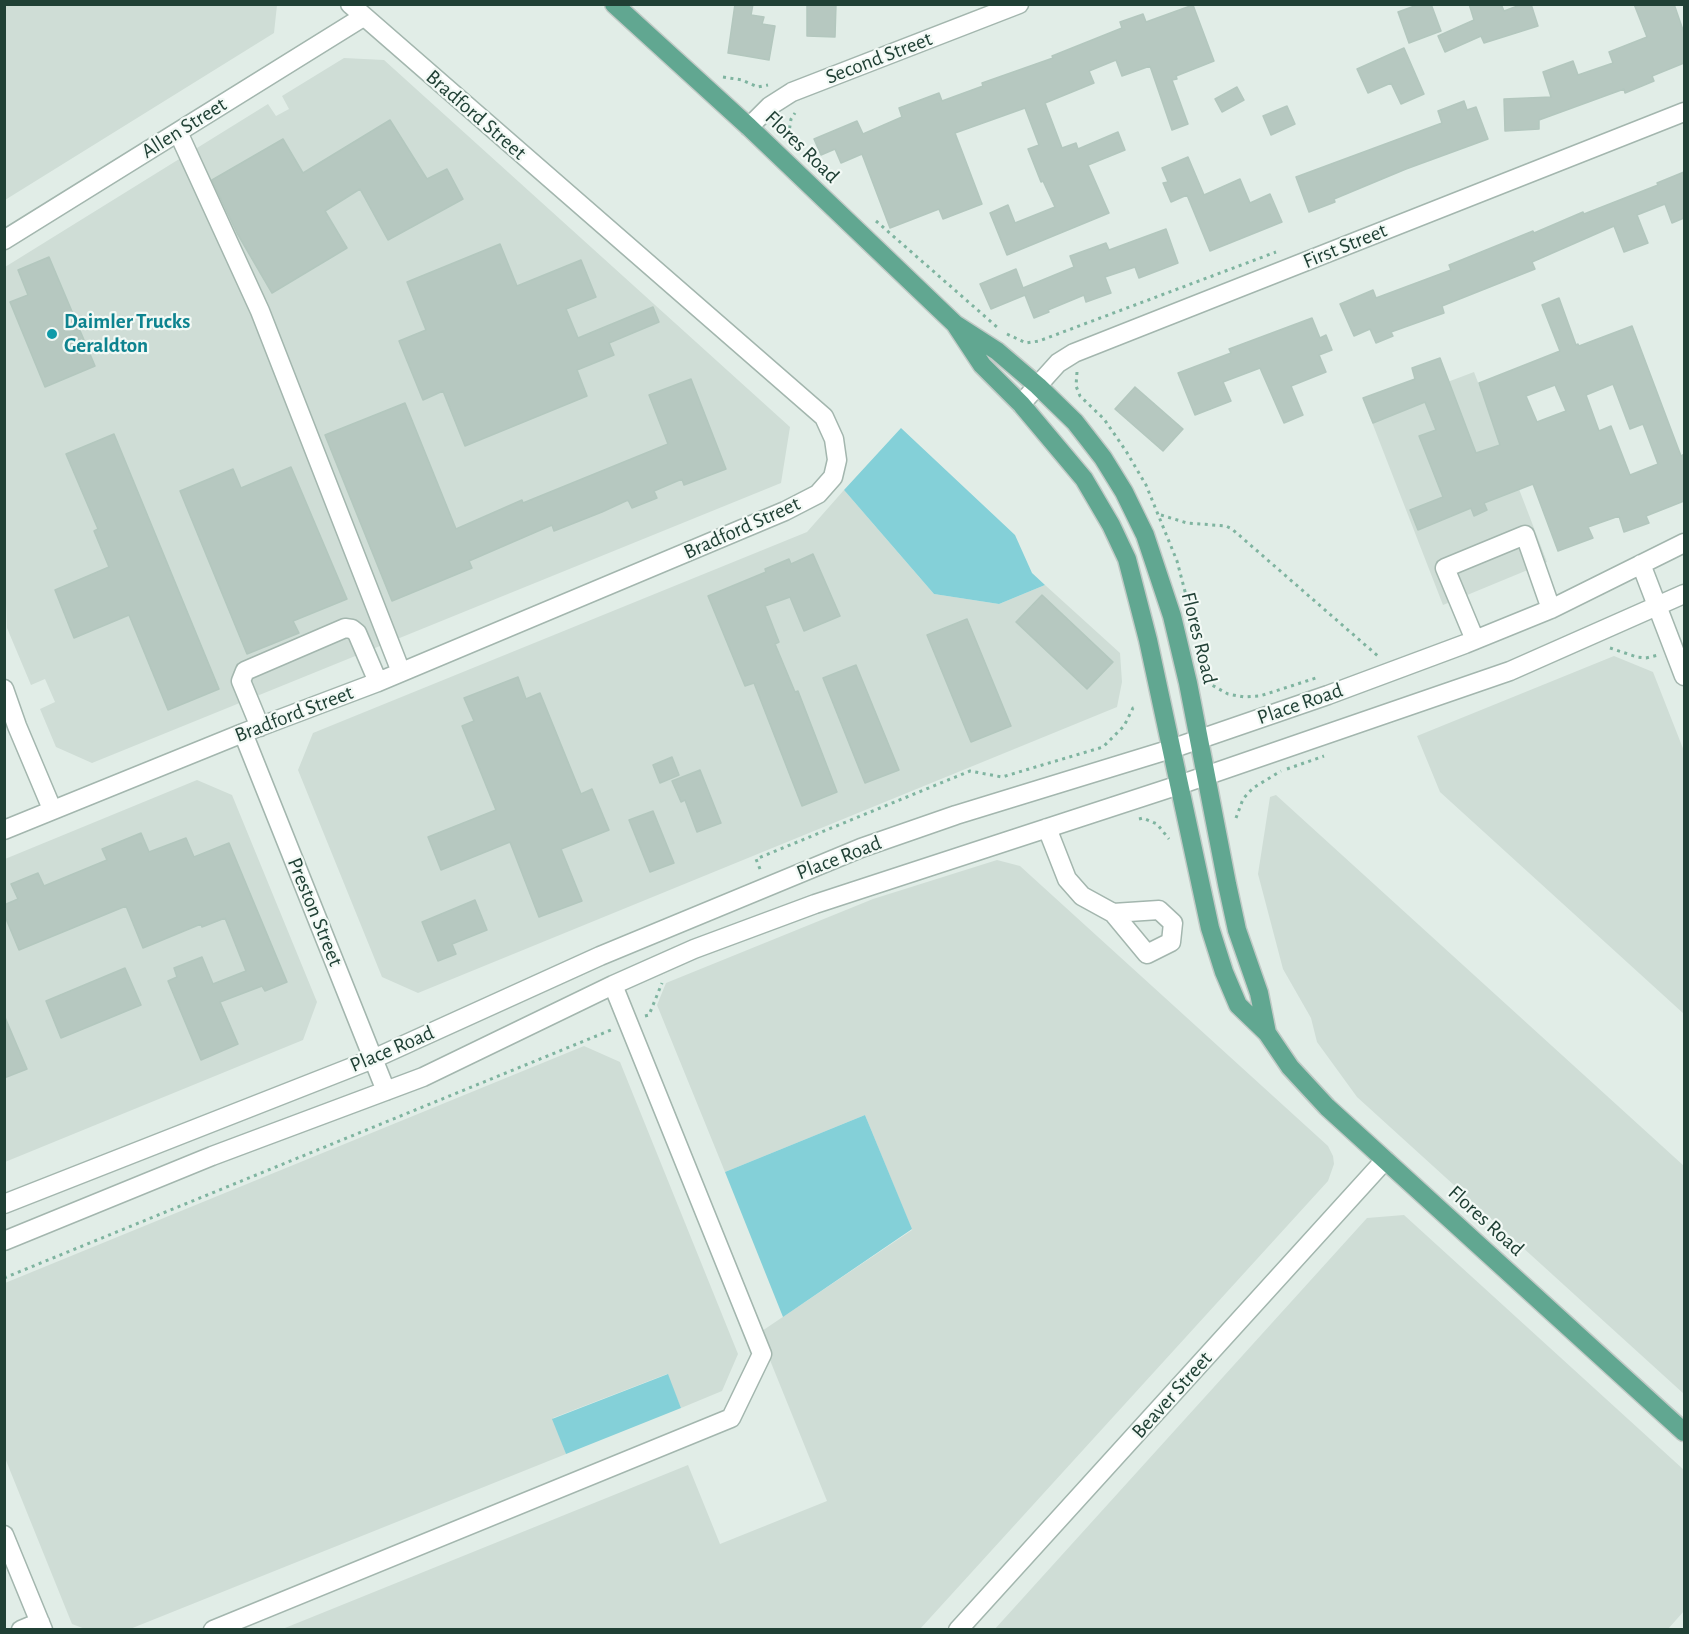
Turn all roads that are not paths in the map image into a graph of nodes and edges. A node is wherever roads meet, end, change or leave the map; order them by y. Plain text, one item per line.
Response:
1 (615, 4) edge
2 (1018, 4) edge
3 (356, 11) edge
4 (1684, 112) edge
5 (749, 128) junction
6 (178, 132) junction
7 (4, 240) edge
8 (955, 324) junction
9 (1038, 386) junction
10 (1021, 404) junction
11 (1684, 543) edge
12 (1641, 564) junction
13 (1684, 594) edge
14 (1657, 605) junction
15 (1551, 609) junction
16 (1475, 640) junction
17 (401, 672) junction
18 (1684, 676) edge
19 (378, 682) junction
20 (4, 689) edge
21 (252, 730) junction
22 (1198, 739) junction
23 (1171, 749) junction
24 (1205, 776) junction
25 (1179, 785) junction
26 (52, 809) junction
27 (1047, 828) junction
28 (4, 830) edge
29 (1113, 913) dead end
30 (612, 985) junction
31 (1267, 1033) junction
32 (373, 1059) junction
33 (386, 1091) junction
34 (1385, 1160) junction
35 (4, 1204) edge
36 (4, 1241) edge
37 (1684, 1432) edge
38 (4, 1535) edge
39 (42, 1626) edge
40 (21, 1629) edge
41 (213, 1629) edge
42 (958, 1629) edge

1 - 5 main road, Flores Road
2 - 5 street, Second Street
3 - 6 street, Allen Street
3 - 17 street, Bradford Street
4 - 9 street, First Street
5 - 8 main road, Flores Road
6 - 7 street, Allen Street
6 - 17 street
8 - 9 main road, Flores Road
8 - 10 main road, Flores Road
9 - 10 street, First Street
9 - 22 main road, Flores Road
10 - 23 main road, Flores Road
11 - 12 street, Place Road
12 - 14 street
12 - 15 street, Place Road
13 - 14 street, Place Road
14 - 18 street
14 - 24 street, Place Road
15 - 16 street, Place Road
15 - 16 street
16 - 22 street, Place Road
17 - 19 street, Bradford Street
19 - 21 street, Bradford Street
19 - 21 street, Preston Street
20 - 26 street
21 - 26 street, Bradford Street
21 - 32 street, Preston Street
22 - 23 street, Place Road
22 - 24 main road, Flores Road
23 - 25 main road, Flores Road
23 - 32 street, Place Road
24 - 25 street, Place Road
24 - 31 main road, Flores Road
25 - 27 street, Place Road
25 - 31 main road, Flores Road
26 - 28 street, Bradford Street
27 - 29 street
27 - 30 street, Place Road
30 - 33 street, Place Road
30 - 41 street
31 - 34 main road, Flores Road
32 - 33 street, Preston Street
32 - 35 street, Place Road
33 - 36 street, Place Road
34 - 37 main road, Flores Road
34 - 42 street, Beaver Street
38 - 39 street
39 - 40 street

